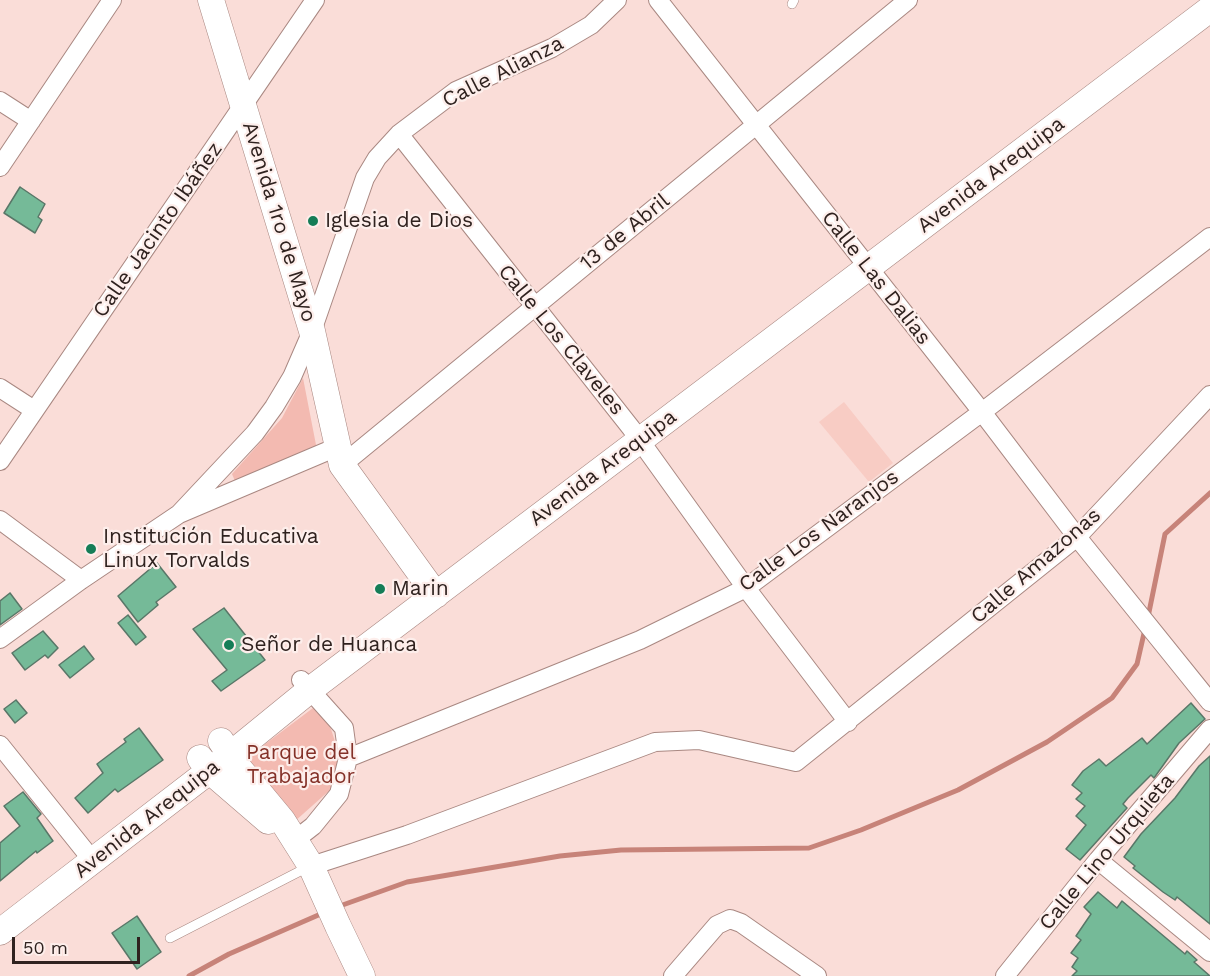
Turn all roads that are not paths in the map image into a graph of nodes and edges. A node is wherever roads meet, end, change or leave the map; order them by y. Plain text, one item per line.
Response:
1 (112, 0) edge
2 (211, 0) edge
3 (315, 0) edge
4 (658, 0) edge
5 (908, 0) edge
6 (1195, 0) edge
7 (613, 1) edge
8 (1210, 9) edge
9 (0, 102) edge
10 (243, 106) junction
11 (31, 121) junction
12 (756, 124) junction
13 (399, 134) junction
14 (0, 167) edge
15 (1210, 237) edge
16 (864, 261) junction
17 (534, 307) junction
18 (312, 331) junction
19 (0, 388) edge
20 (1210, 395) edge
21 (34, 410) junction
22 (982, 412) junction
23 (636, 434) junction
24 (340, 456) junction
25 (0, 460) edge
26 (179, 514) junction
27 (0, 520) edge
28 (1077, 537) junction
29 (81, 579) junction
30 (746, 588) junction
31 (431, 589) junction
32 (0, 639) edge
33 (306, 684) junction
34 (1210, 702) edge
35 (848, 722) junction
36 (1210, 729) edge
37 (0, 745) edge
38 (226, 748) junction
39 (348, 758) junction
40 (205, 764) junction
41 (295, 840) junction
42 (87, 855) junction
43 (1098, 860) junction
44 (313, 869) junction
45 (0, 910) edge
46 (0, 932) edge
47 (170, 938) dead end
48 (1210, 952) edge
49 (362, 976) edge
50 (673, 976) edge
51 (817, 976) edge
52 (1005, 976) edge

1 - 11 street
2 - 10 main road, Avenida 1ro de Mayo
3 - 10 street, Calle Jacinto Ibáñez
4 - 12 street, Calle Las Dalias
5 - 12 street, 13 de Abril
6 - 16 main road, Avenida Arequipa
7 - 13 street, Calle Alianza
8 - 16 main road, Avenida Arequipa
9 - 11 street
10 - 18 main road, Avenida 1ro de Mayo
10 - 21 street, Calle Jacinto Ibáñez
11 - 14 street
12 - 16 street, Calle Las Dalias
12 - 17 street, 13 de Abril
13 - 17 street, Calle Los Claveles
13 - 18 street, Calle Alianza
15 - 22 street, Calle Los Naranjos
16 - 22 street, Calle Las Dalias
16 - 23 main road, Avenida Arequipa
17 - 23 street, Calle Los Claveles
17 - 24 street, 13 de Abril
18 - 24 main road, Avenida 1ro de Mayo
18 - 26 street, Calle Alianza
19 - 21 street
20 - 28 street, Calle Amazonas
21 - 25 street, Calle Jacinto Ibáñez
22 - 28 street, Calle Las Dalias
22 - 30 street, Calle Los Naranjos
23 - 30 street, Calle Los Claveles
23 - 31 main road, Avenida Arequipa
24 - 26 street, Calle Alianza
24 - 31 main road
26 - 29 street, Calle Alianza
27 - 29 street
28 - 34 street, Calle Las Dalias
28 - 35 street, Calle Amazonas
29 - 32 street, Calle Alianza
30 - 35 street, Calle Los Claveles
30 - 39 street, Calle Los Naranjos
31 - 33 main road, Avenida Arequipa
33 - 38 main road, Avenida Arequipa
33 - 39 street
35 - 44 street, Calle Amazonas
36 - 43 street, Calle Lino Urquieta
37 - 42 street
38 - 40 main road, Avenida Arequipa
38 - 41 main road
39 - 41 street
40 - 41 main road
40 - 42 main road, Avenida Arequipa
41 - 44 main road
42 - 45 main road, Avenida Arequipa
42 - 46 main road, Avenida Arequipa
43 - 48 street
43 - 52 street, Calle Lino Urquieta
44 - 47 lane
44 - 49 main road
50 - 51 street

